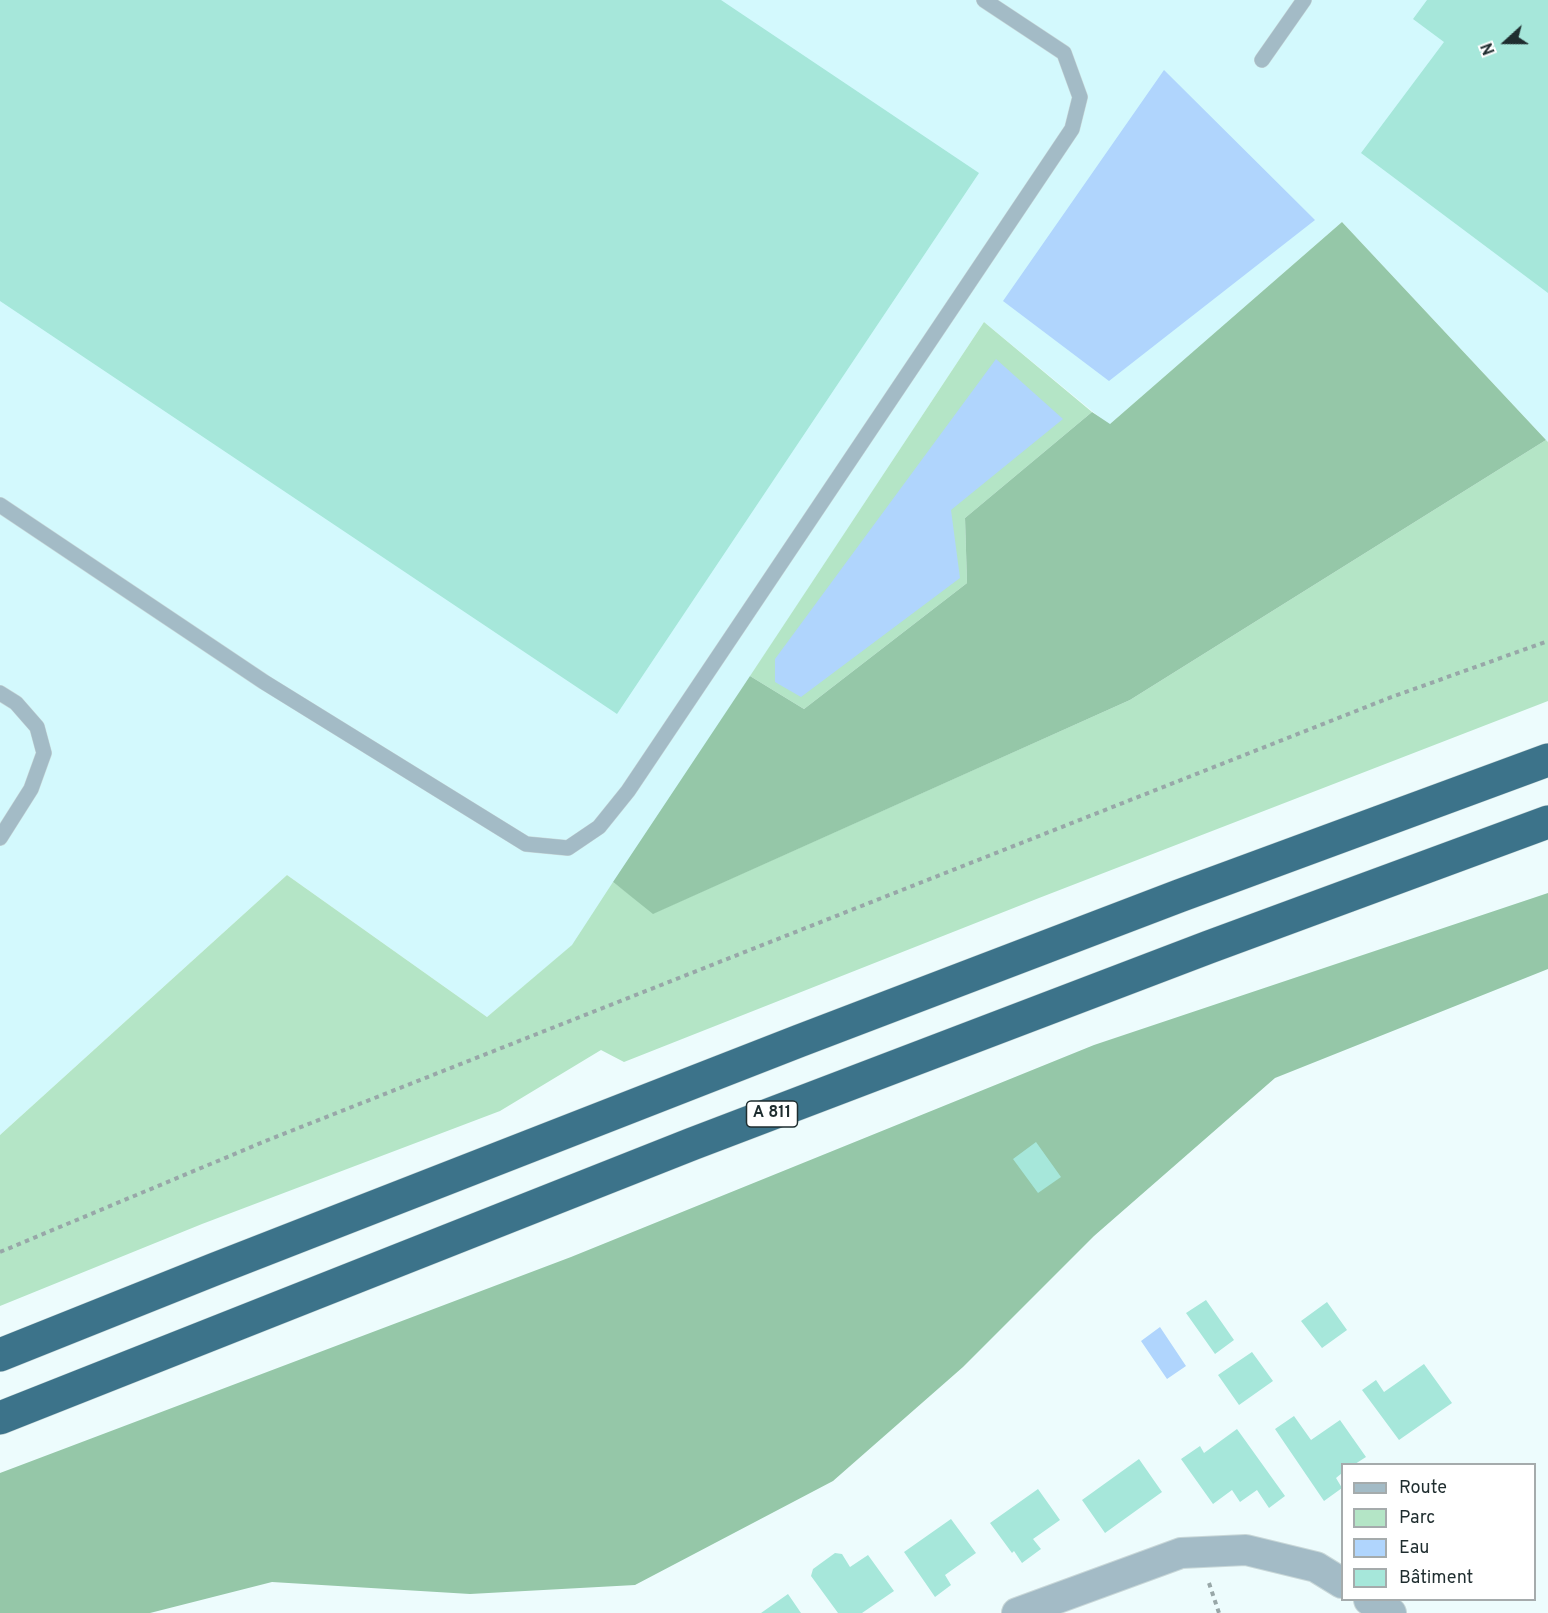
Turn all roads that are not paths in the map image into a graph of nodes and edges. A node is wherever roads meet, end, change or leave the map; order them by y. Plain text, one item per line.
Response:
1 (984, 0) edge
2 (1304, 0) edge
3 (1262, 60) dead end
4 (0, 505) edge
5 (0, 693) edge
6 (1548, 760) edge
7 (1548, 822) edge
8 (0, 838) edge
9 (0, 1355) edge
10 (0, 1418) edge
11 (1341, 1583) edge
12 (1372, 1601) edge
13 (1017, 1613) edge
14 (1391, 1613) edge

1 - 4 lane
2 - 3 lane
5 - 8 lane
6 - 9 highway
7 - 10 highway, A 811
11 - 13 street
12 - 14 street

